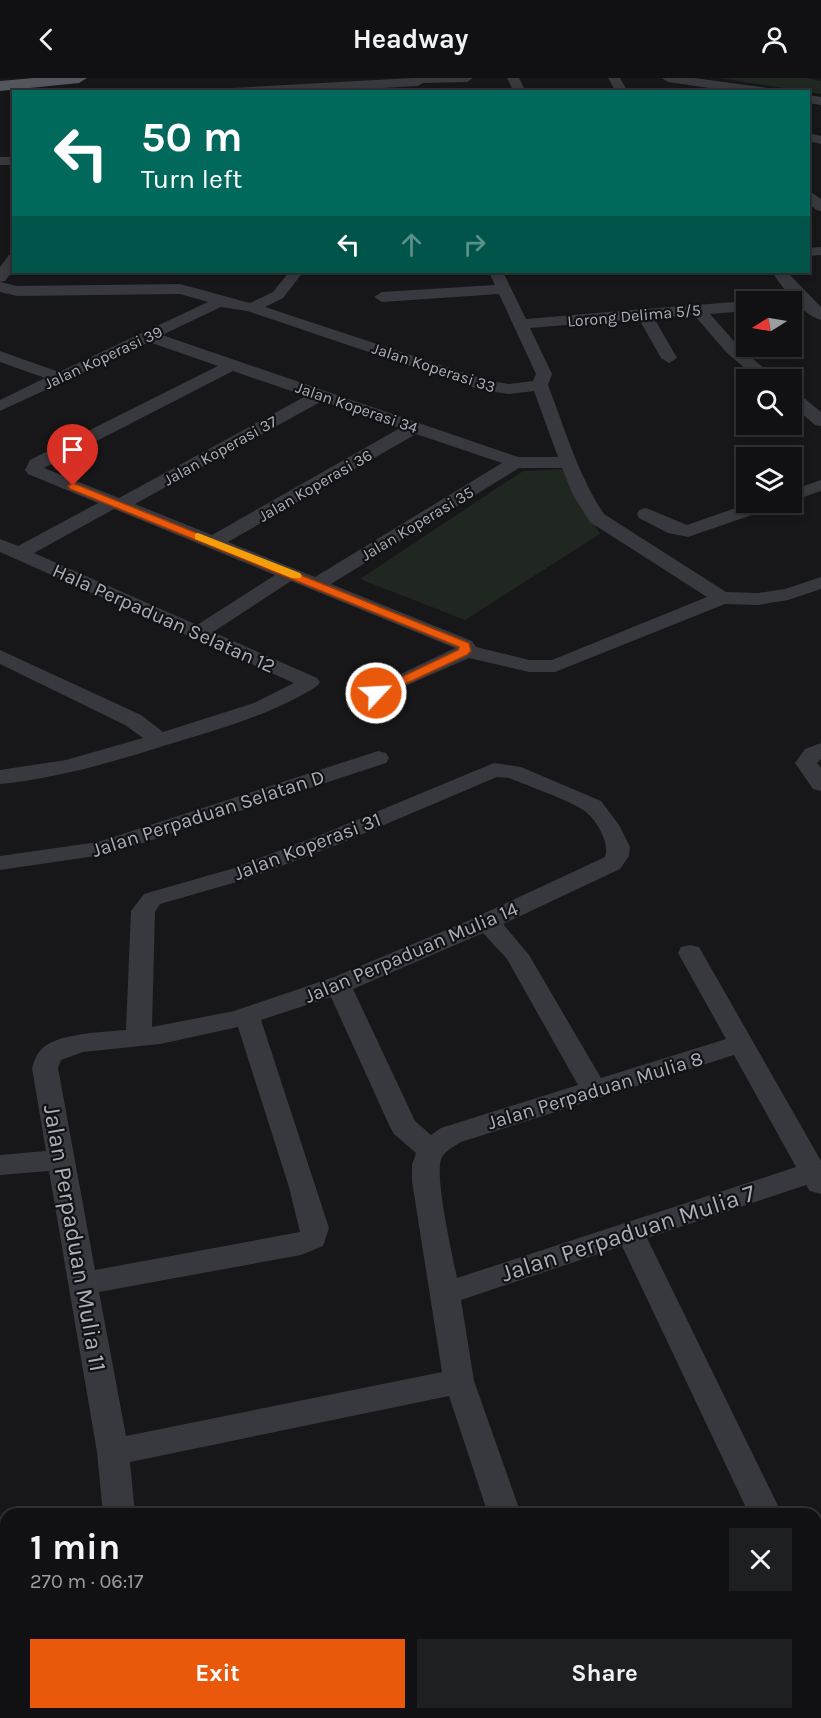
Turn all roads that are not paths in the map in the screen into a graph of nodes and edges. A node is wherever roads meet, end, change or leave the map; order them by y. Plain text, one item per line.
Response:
1 (79, 78) edge
2 (467, 78) edge
3 (668, 78) edge
4 (418, 83) edge
5 (0, 86) edge
6 (722, 88) edge
7 (274, 90) edge
8 (744, 90) edge
9 (12, 261) edge
10 (295, 273) edge
11 (497, 273) edge
12 (780, 273) edge
13 (0, 278) edge
14 (0, 287) edge
15 (505, 289) junction
16 (791, 291) edge
17 (382, 297) dead end
18 (802, 304) edge
19 (214, 305) junction
20 (736, 307) edge
21 (252, 308) junction
22 (698, 310) junction
23 (644, 314) junction
24 (821, 315) edge
25 (521, 324) junction
26 (148, 336) junction
27 (0, 356) edge
28 (669, 358) dead end
29 (232, 365) junction
30 (756, 369) edge
31 (60, 378) junction
32 (540, 385) junction
33 (320, 395) junction
34 (0, 406) edge
35 (802, 406) edge
36 (821, 422) edge
37 (415, 427) junction
38 (516, 462) junction
39 (568, 462) junction
40 (821, 485) edge
41 (802, 492) edge
42 (116, 504) junction
43 (740, 513) edge
44 (646, 514) dead end
45 (214, 542) junction
46 (0, 545) edge
47 (19, 554) junction
48 (290, 573) junction
49 (821, 583) edge
50 (317, 584) junction
51 (722, 598) junction
52 (198, 633) junction
53 (465, 651) junction
54 (0, 656) edge
55 (376, 693) dead end
56 (159, 740) junction
57 (821, 750) edge
58 (378, 758) dead end
59 (0, 777) edge
60 (821, 784) edge
61 (593, 806) joint
62 (0, 863) edge
63 (487, 922) junction
64 (690, 953) dead end
65 (339, 986) junction
66 (247, 1016) junction
67 (139, 1038) junction
68 (740, 1044) junction
69 (594, 1090) junction
70 (441, 1143) junction
71 (62, 1160) junction
72 (0, 1165) edge
73 (817, 1179) edge
74 (630, 1233) junction
75 (84, 1283) junction
76 (443, 1294) junction
77 (459, 1381) junction
78 (113, 1452) junction
79 (118, 1508) edge
80 (503, 1508) edge
81 (763, 1508) edge

1 - 5 main road
2 - 4 street
3 - 6 street
4 - 7 street
6 - 8 street
9 - 13 street
10 - 21 street
11 - 15 street
12 - 16 street
14 - 19 street, Jalan Koperasi 33
15 - 17 street
15 - 25 street
18 - 24 street
19 - 21 street, Jalan Koperasi 33
19 - 26 street, Jalan Koperasi 39
20 - 22 street, Lorong Delima 5/5
21 - 32 street, Jalan Koperasi 33
22 - 23 street, Lorong Delima 5/5
22 - 30 street
23 - 25 street, Lorong Delima 5/5
23 - 28 street
25 - 32 street
26 - 29 street, Jalan Koperasi 34
26 - 31 street, Jalan Koperasi 39
27 - 31 street
29 - 33 street, Jalan Koperasi 34
29 - 42 street
31 - 34 street, Jalan Koperasi 39
32 - 39 street
33 - 37 street, Jalan Koperasi 34
33 - 42 street, Jalan Koperasi 37
35 - 36 street
37 - 38 street, Jalan Koperasi 34
37 - 45 street, Jalan Koperasi 36
38 - 39 street, Jalan Koperasi 34
38 - 50 street, Jalan Koperasi 35
39 - 51 street
40 - 41 street
42 - 45 street
42 - 47 street, Jalan Koperasi 37
43 - 44 street
45 - 48 street
46 - 47 street, Hala Perpaduan Selatan 12
47 - 52 street, Hala Perpaduan Selatan 12
48 - 50 street
48 - 52 street
49 - 51 street
50 - 53 street
51 - 53 street
52 - 56 street, Hala Perpaduan Selatan 12
53 - 55 street
54 - 56 street
56 - 59 street
57 - 60 street
58 - 62 street, Jalan Perpaduan Selatan D
61 - 63 street, Jalan Perpaduan Mulia 14
61 - 67 street, Jalan Koperasi 31
63 - 65 street, Jalan Perpaduan Mulia 14
63 - 69 street
64 - 68 street
65 - 66 street, Jalan Perpaduan Mulia 14
65 - 70 street
66 - 67 street, Jalan Perpaduan Mulia 14
66 - 75 street
67 - 71 street, Jalan Perpaduan Mulia 11
68 - 69 street, Jalan Perpaduan Mulia 8
68 - 73 street
69 - 70 street, Jalan Perpaduan Mulia 8
70 - 76 street
71 - 72 street
71 - 75 street, Jalan Perpaduan Mulia 11
73 - 74 street, Jalan Perpaduan Mulia 7
74 - 76 street, Jalan Perpaduan Mulia 7
74 - 81 street
75 - 78 street, Jalan Perpaduan Mulia 11
76 - 77 street
77 - 78 street
77 - 80 street
78 - 79 street, Jalan Perpaduan Mulia 11

